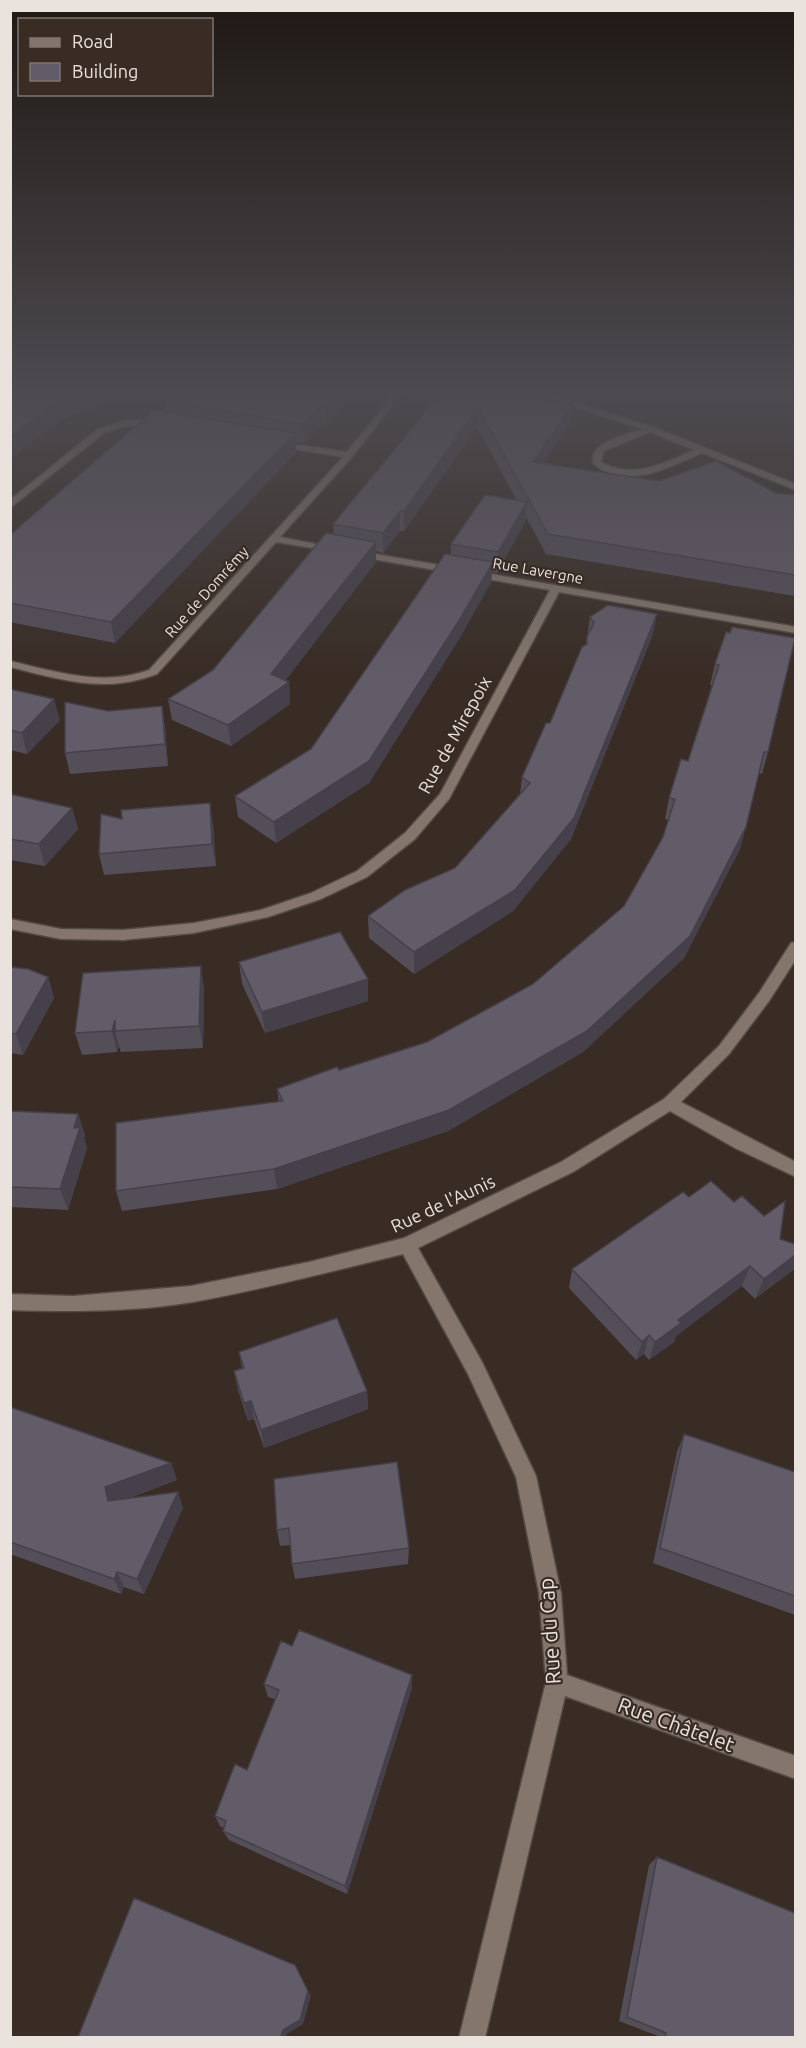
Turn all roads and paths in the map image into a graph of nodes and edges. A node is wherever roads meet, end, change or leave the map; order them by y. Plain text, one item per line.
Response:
1 (33, 487) edge
2 (322, 487) edge
3 (10, 505) edge
4 (275, 539) junction
5 (555, 590) junction
6 (795, 630) edge
7 (10, 664) edge
8 (10, 924) edge
9 (795, 947) edge
10 (670, 1102) junction
11 (795, 1170) edge
12 (407, 1245) junction
13 (10, 1302) edge
14 (557, 1682) junction
15 (795, 1768) edge
16 (471, 2037) edge

1 - 3 street
2 - 4 street, Rue de Domrémy
4 - 5 street, Rue Lavergne
4 - 7 street, Rue de Domrémy
5 - 6 street, Rue Lavergne
5 - 8 street, Rue de Mirepoix
9 - 10 street, Rue de l'Aunis
10 - 11 street
10 - 12 street, Rue de l'Aunis
12 - 13 street, Rue de l'Aunis
12 - 14 street, Rue du Cap
14 - 15 street, Rue Châtelet
14 - 16 street, Rue du Cap

